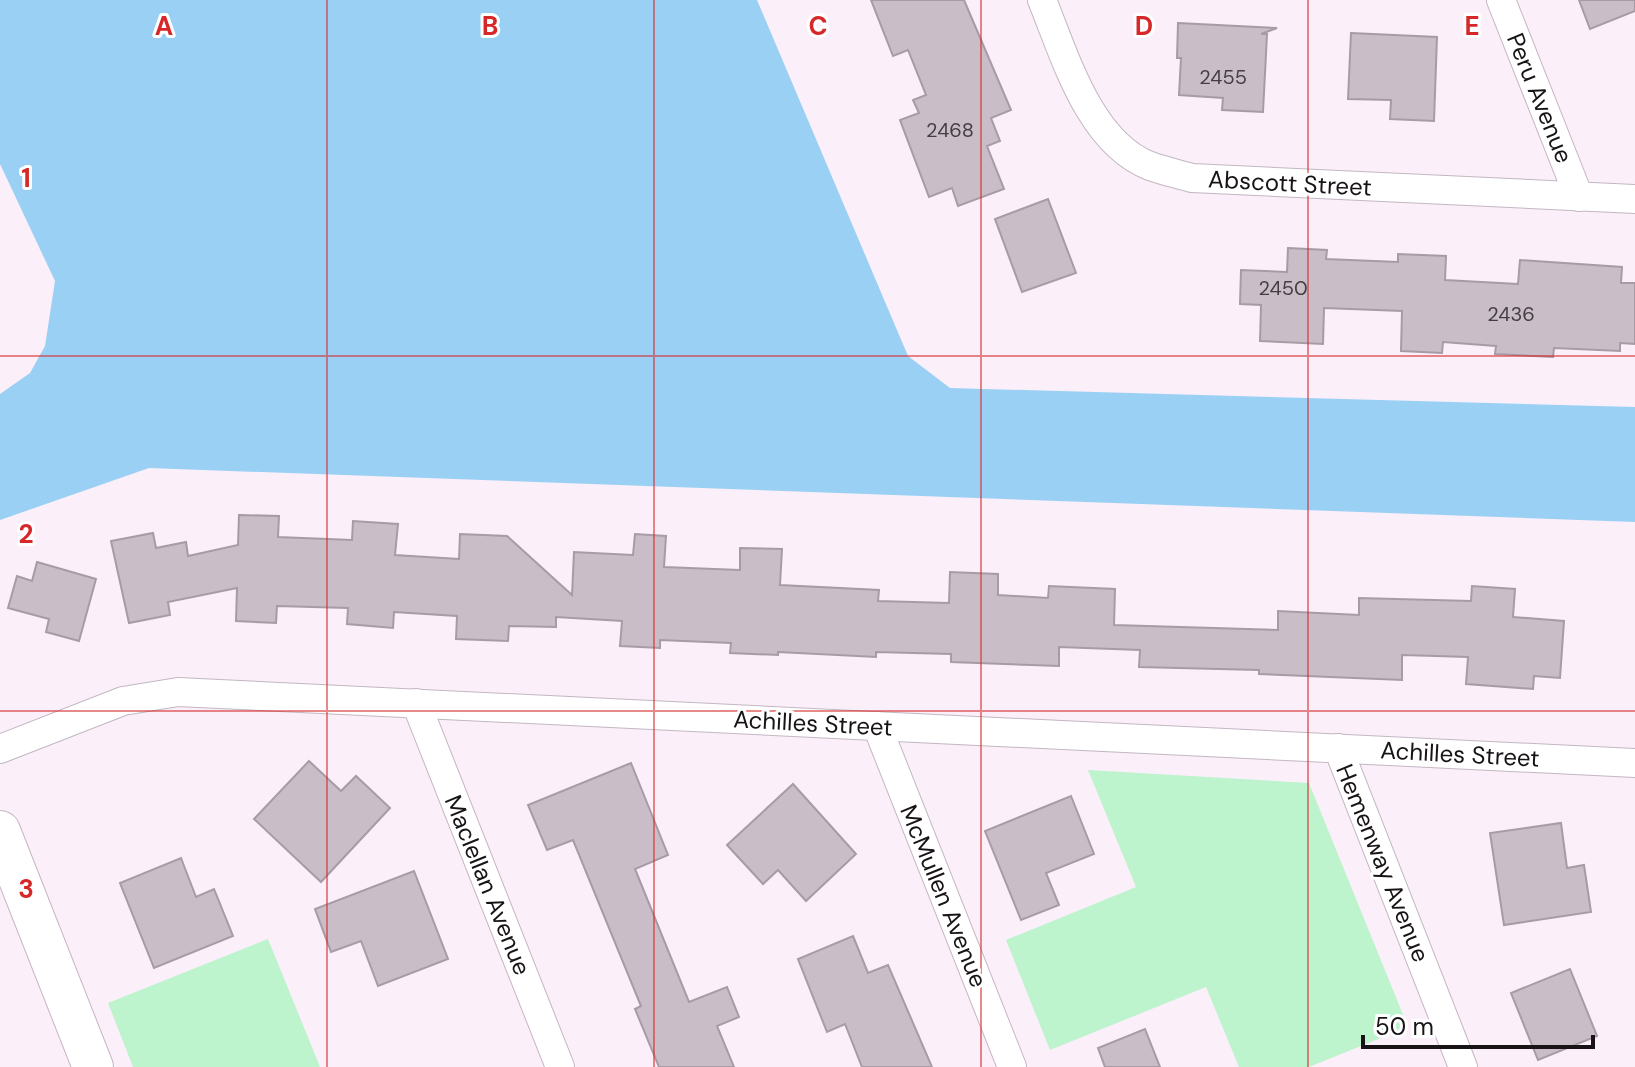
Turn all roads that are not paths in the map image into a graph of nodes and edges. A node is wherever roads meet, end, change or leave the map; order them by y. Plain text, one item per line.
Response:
1 (1042, 0) edge
2 (1501, 0) edge
3 (1579, 197) junction
4 (1635, 199) edge
5 (416, 703) junction
6 (877, 726) junction
7 (1338, 748) junction
8 (0, 749) edge
9 (1635, 763) edge
10 (0, 831) edge
11 (93, 1067) edge
12 (560, 1067) edge
13 (1012, 1067) edge
14 (1463, 1067) edge

1 - 3 street, Abscott Street
2 - 3 street, Peru Avenue
3 - 4 street, Abscott Street
5 - 6 street, Achilles Street
5 - 8 street, Achilles Street
5 - 12 street, Maclellan Avenue
6 - 7 street, Achilles Street
6 - 13 street, McMullen Avenue
7 - 9 street, Achilles Street
7 - 14 street, Hemenway Avenue
10 - 11 street

